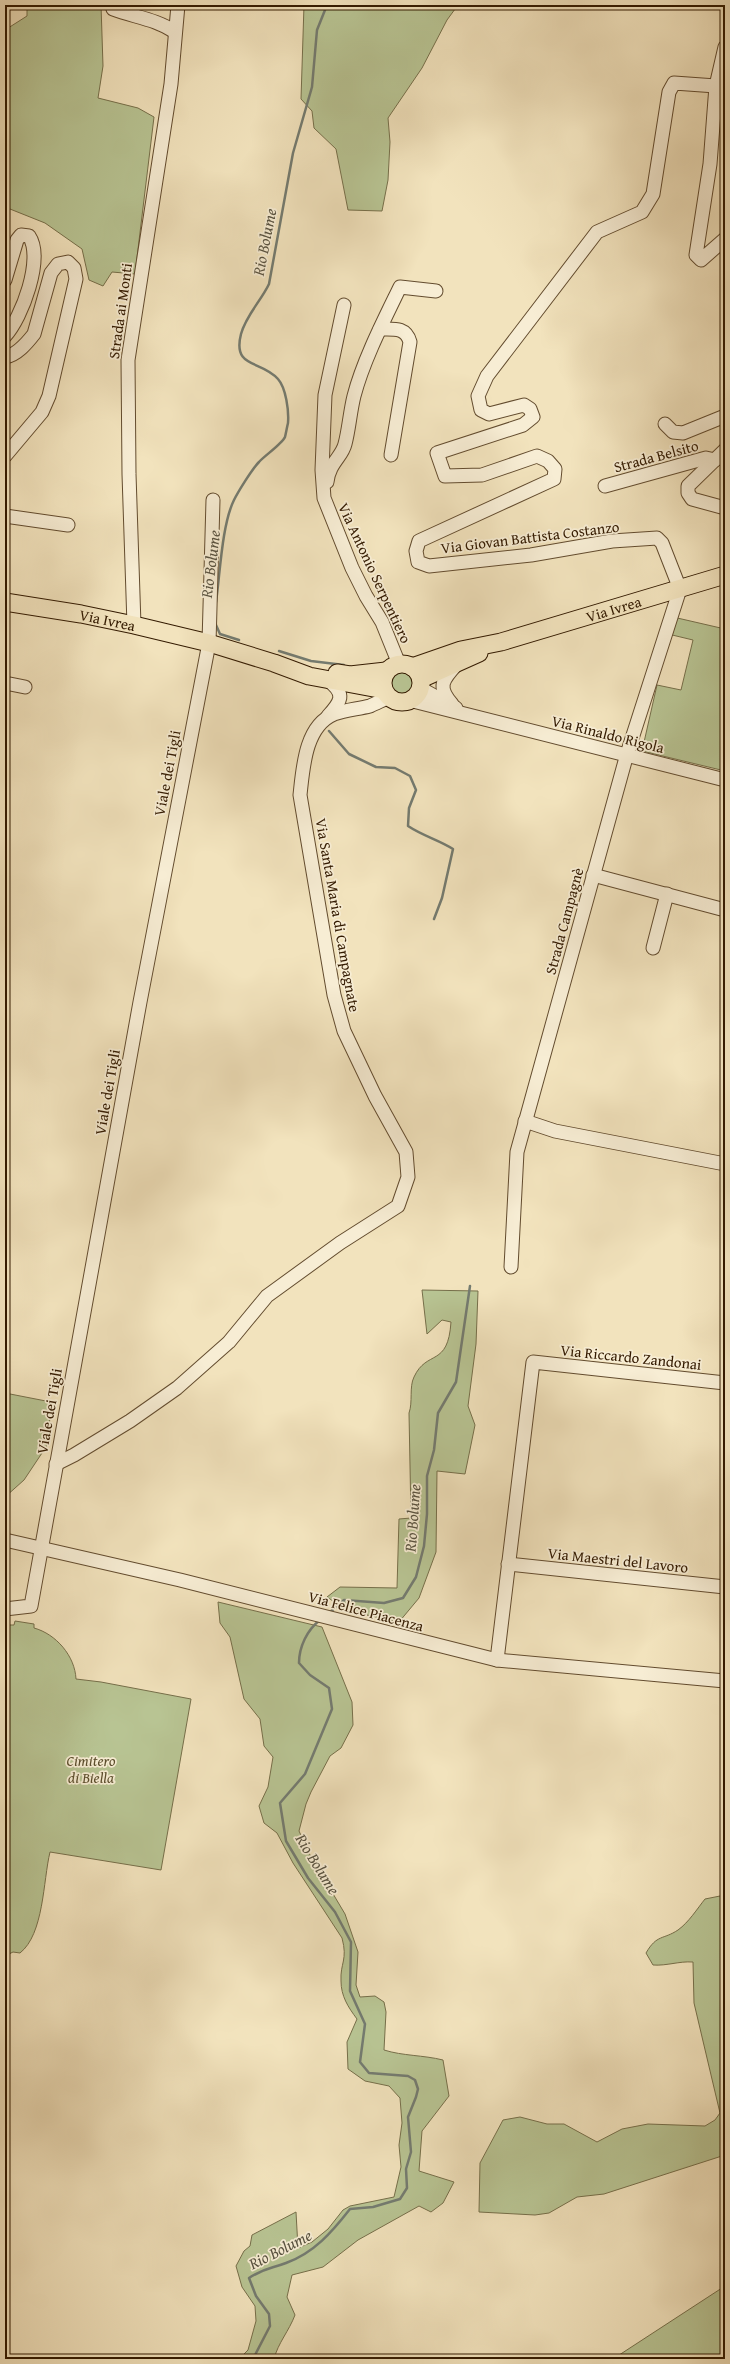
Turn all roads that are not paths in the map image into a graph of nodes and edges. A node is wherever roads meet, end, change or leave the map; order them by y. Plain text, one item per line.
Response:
1 (114, 5) edge
2 (178, 5) edge
3 (175, 32) junction
4 (725, 47) edge
5 (716, 86) junction
6 (725, 239) edge
7 (5, 280) edge
8 (436, 291) dead end
9 (344, 305) dead end
10 (380, 329) junction
11 (5, 336) edge
12 (5, 357) edge
13 (725, 416) edge
14 (665, 424) dead end
15 (725, 450) edge
16 (391, 455) dead end
17 (5, 456) edge
18 (715, 460) junction
19 (605, 486) dead end
20 (324, 498) junction
21 (213, 500) dead end
22 (725, 508) edge
23 (5, 516) edge
24 (68, 525) dead end
25 (725, 575) edge
26 (680, 589) junction
27 (5, 602) edge
28 (134, 625) junction
29 (501, 642) junction
30 (209, 643) junction
31 (274, 662) junction
32 (457, 664) junction
33 (408, 674) junction
34 (329, 680) junction
35 (5, 683) edge
36 (25, 687) dead end
37 (387, 694) junction
38 (409, 700) junction
39 (454, 707) junction
40 (326, 718) junction
41 (483, 720) junction
42 (627, 754) junction
43 (725, 780) edge
44 (593, 875) junction
45 (667, 894) junction
46 (725, 910) edge
47 (653, 948) dead end
48 (525, 1121) junction
49 (725, 1164) edge
50 (511, 1267) dead end
51 (725, 1383) edge
52 (56, 1464) junction
53 (5, 1540) edge
54 (42, 1547) junction
55 (508, 1564) junction
56 (725, 1587) edge
57 (5, 1609) edge
58 (497, 1660) junction
59 (725, 1681) edge

1 - 3 street
2 - 3 street, Strada ai Monti
3 - 28 street, Strada ai Monti
4 - 5 street
5 - 6 street
5 - 26 street, Via Giovan Battista Costanzo
7 - 11 street
8 - 10 street
9 - 20 street, Via Antonio Serpentiero
10 - 16 street
10 - 20 street
12 - 17 street
13 - 14 street, Strada Belsito
15 - 18 street, Strada Belsito
18 - 19 street, Strada Belsito
18 - 22 street, Strada Belsito
20 - 33 street, Via Antonio Serpentiero
21 - 30 street
23 - 24 street
25 - 26 main road, Via Ivrea
26 - 29 main road, Via Ivrea
26 - 42 street, Strada Campagnè
27 - 28 main road, Via Ivrea
28 - 30 main road, Via Ivrea
29 - 32 main road, Via Ivrea
29 - 33 main road, Via Ivrea
30 - 31 main road, Via Ivrea
30 - 52 street, Viale dei Tigli
31 - 33 main road, Via Ivrea
31 - 34 main road, Via Ivrea
32 - 33 main road, Via Ivrea
32 - 39 street, Via Ivrea
33 - 37 main road
33 - 38 main road
33 - 39 street, Via Rinaldo Rigola
34 - 37 main road, Via Ivrea
34 - 40 street, Via Santa Maria di Campagnate
35 - 36 street
37 - 38 main road, Via Ivrea
37 - 40 street
38 - 41 street, Via Rinaldo Rigola
39 - 41 street, Via Rinaldo Rigola
40 - 52 street, Via Santa Maria di Campagnate
41 - 42 street, Via Rinaldo Rigola
42 - 43 street, Via Rinaldo Rigola
42 - 44 street, Strada Campagnè
44 - 45 street
44 - 48 street, Strada Campagnè
45 - 46 street
45 - 47 street
48 - 49 street
48 - 50 street, Strada Campagnè
51 - 55 street, Via Riccardo Zandonai
52 - 54 street, Viale dei Tigli
53 - 54 street, Via Felice Piacenza
54 - 57 street, Viale dei Tigli
54 - 58 street, Via Felice Piacenza
55 - 56 street, Via Maestri del Lavoro
55 - 58 street
58 - 59 street, Via Felice Piacenza

